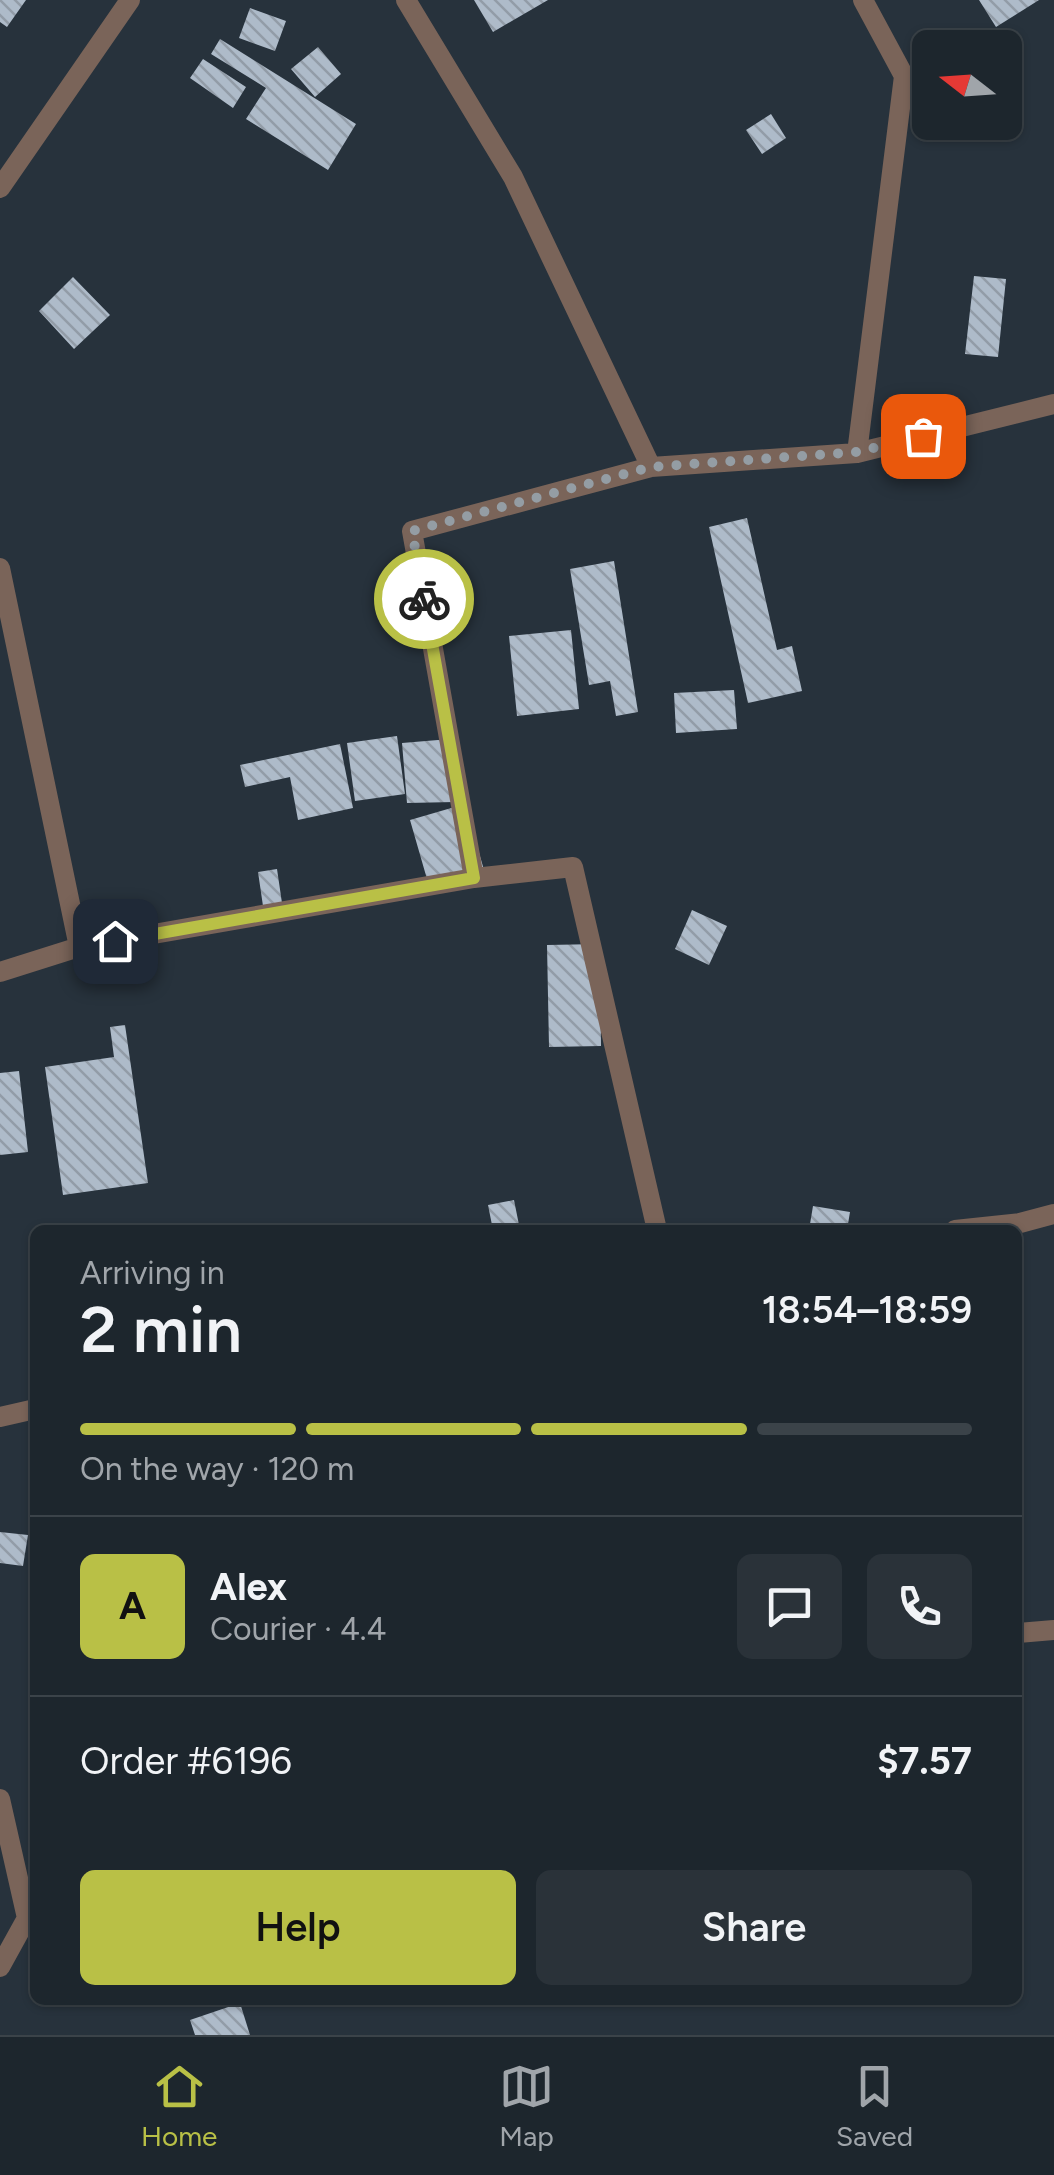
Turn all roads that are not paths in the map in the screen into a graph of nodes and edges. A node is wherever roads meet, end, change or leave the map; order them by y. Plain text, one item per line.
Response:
1 (130, 0) edge
2 (406, 0) edge
3 (863, 0) edge
4 (0, 188) edge
5 (1054, 404) edge
6 (857, 452) junction
7 (651, 467) junction
8 (0, 568) edge
9 (474, 878) junction
10 (79, 947) junction
11 (0, 972) edge
12 (1054, 1214) edge
13 (656, 1225) edge
14 (1001, 1225) edge
15 (30, 1410) edge
16 (0, 1417) edge
17 (1054, 1630) edge
18 (1022, 1633) edge
19 (0, 1799) edge
20 (0, 1819) edge
21 (30, 1913) edge
22 (30, 1914) edge
23 (30, 1919) edge
24 (0, 1967) edge

1 - 4 street
2 - 7 street
3 - 6 street
5 - 6 street
6 - 7 street
7 - 9 street
8 - 10 street
9 - 10 street
9 - 13 street
10 - 11 street
12 - 14 street
15 - 16 street
17 - 18 street
19 - 21 street
20 - 22 street
23 - 24 street

